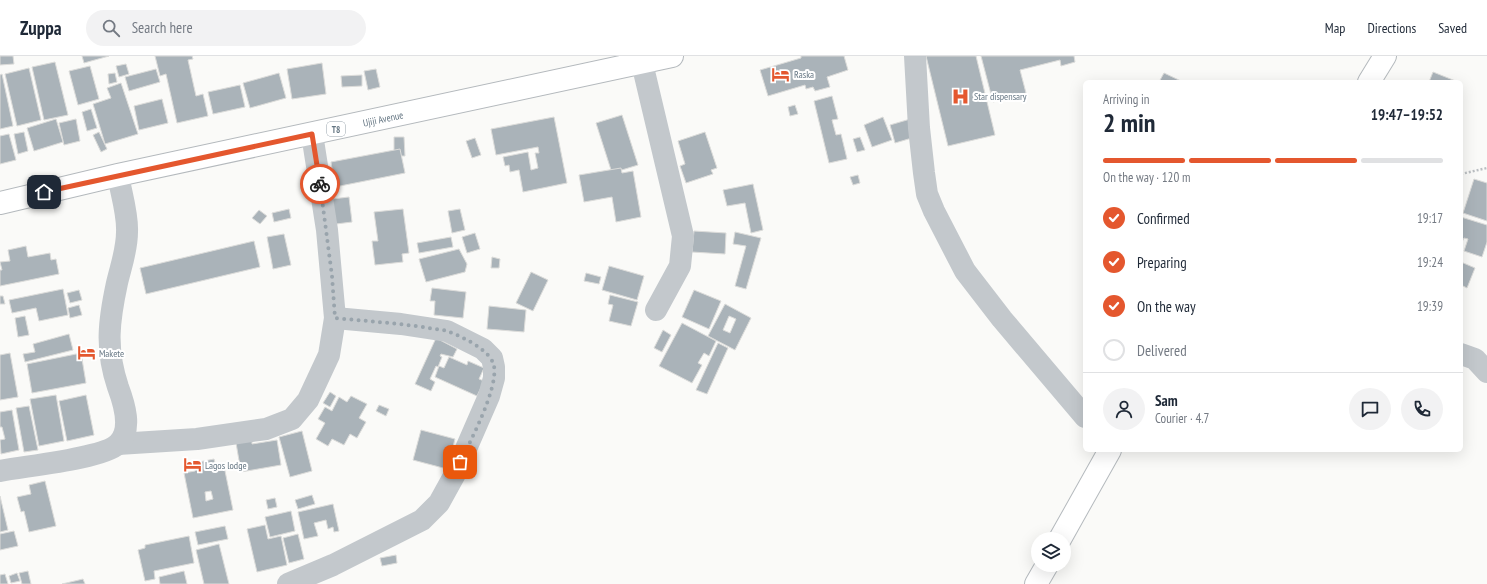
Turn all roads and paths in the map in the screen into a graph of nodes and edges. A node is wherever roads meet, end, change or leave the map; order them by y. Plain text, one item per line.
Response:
1 (672, 56) edge
2 (915, 56) edge
3 (1385, 56) edge
4 (642, 63) junction
5 (1371, 80) edge
6 (312, 134) junction
7 (1487, 168) edge
8 (1463, 174) edge
9 (118, 175) junction
10 (0, 203) edge
11 (656, 310) dead end
12 (335, 318) junction
13 (1463, 355) edge
14 (1486, 369) edge
15 (1083, 416) edge
16 (118, 444) junction
17 (1109, 452) edge
18 (0, 471) edge
19 (1064, 532) edge
20 (1043, 572) edge
21 (288, 584) edge
22 (1036, 584) edge

1 - 4 main road, Ujiji Avenue / T8
2 - 15 street
3 - 5 main road
4 - 6 main road, Ujiji Avenue / T8
4 - 11 street
6 - 9 main road, Ujiji Avenue / T8
6 - 12 street
7 - 8 path
9 - 10 main road, Ujiji Avenue / T8
9 - 16 street
12 - 16 street
12 - 21 street
13 - 14 street
16 - 18 street
17 - 19 main road
20 - 22 main road

